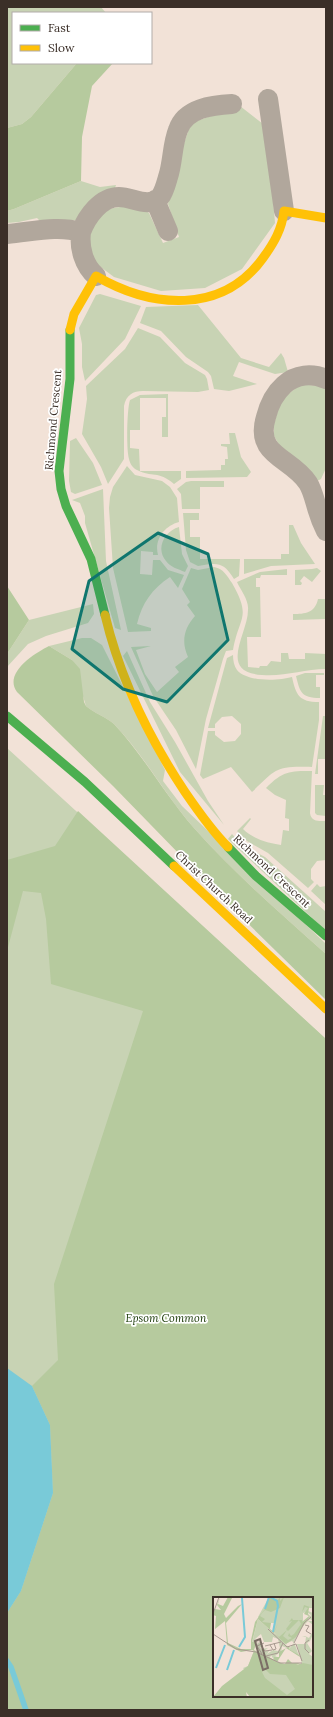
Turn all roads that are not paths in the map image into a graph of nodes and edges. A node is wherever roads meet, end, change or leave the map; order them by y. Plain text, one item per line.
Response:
1 (268, 99) dead end
2 (232, 104) dead end
3 (155, 200) junction
4 (284, 211) junction
5 (326, 218) edge
6 (168, 231) dead end
7 (81, 232) junction
8 (7, 234) edge
9 (96, 276) junction
10 (326, 379) edge
11 (326, 531) edge
12 (7, 716) edge
13 (27, 720) dead end
14 (85, 782) junction
15 (326, 936) edge
16 (326, 1009) edge

1 - 4 street
2 - 3 street
3 - 6 street
3 - 7 street
4 - 5 street
4 - 9 street
7 - 8 street
7 - 9 street
9 - 15 street, Richmond Crescent
10 - 11 street
12 - 14 street, Christ Church Road
13 - 14 street, Christ Church Road
14 - 16 street, Christ Church Road

